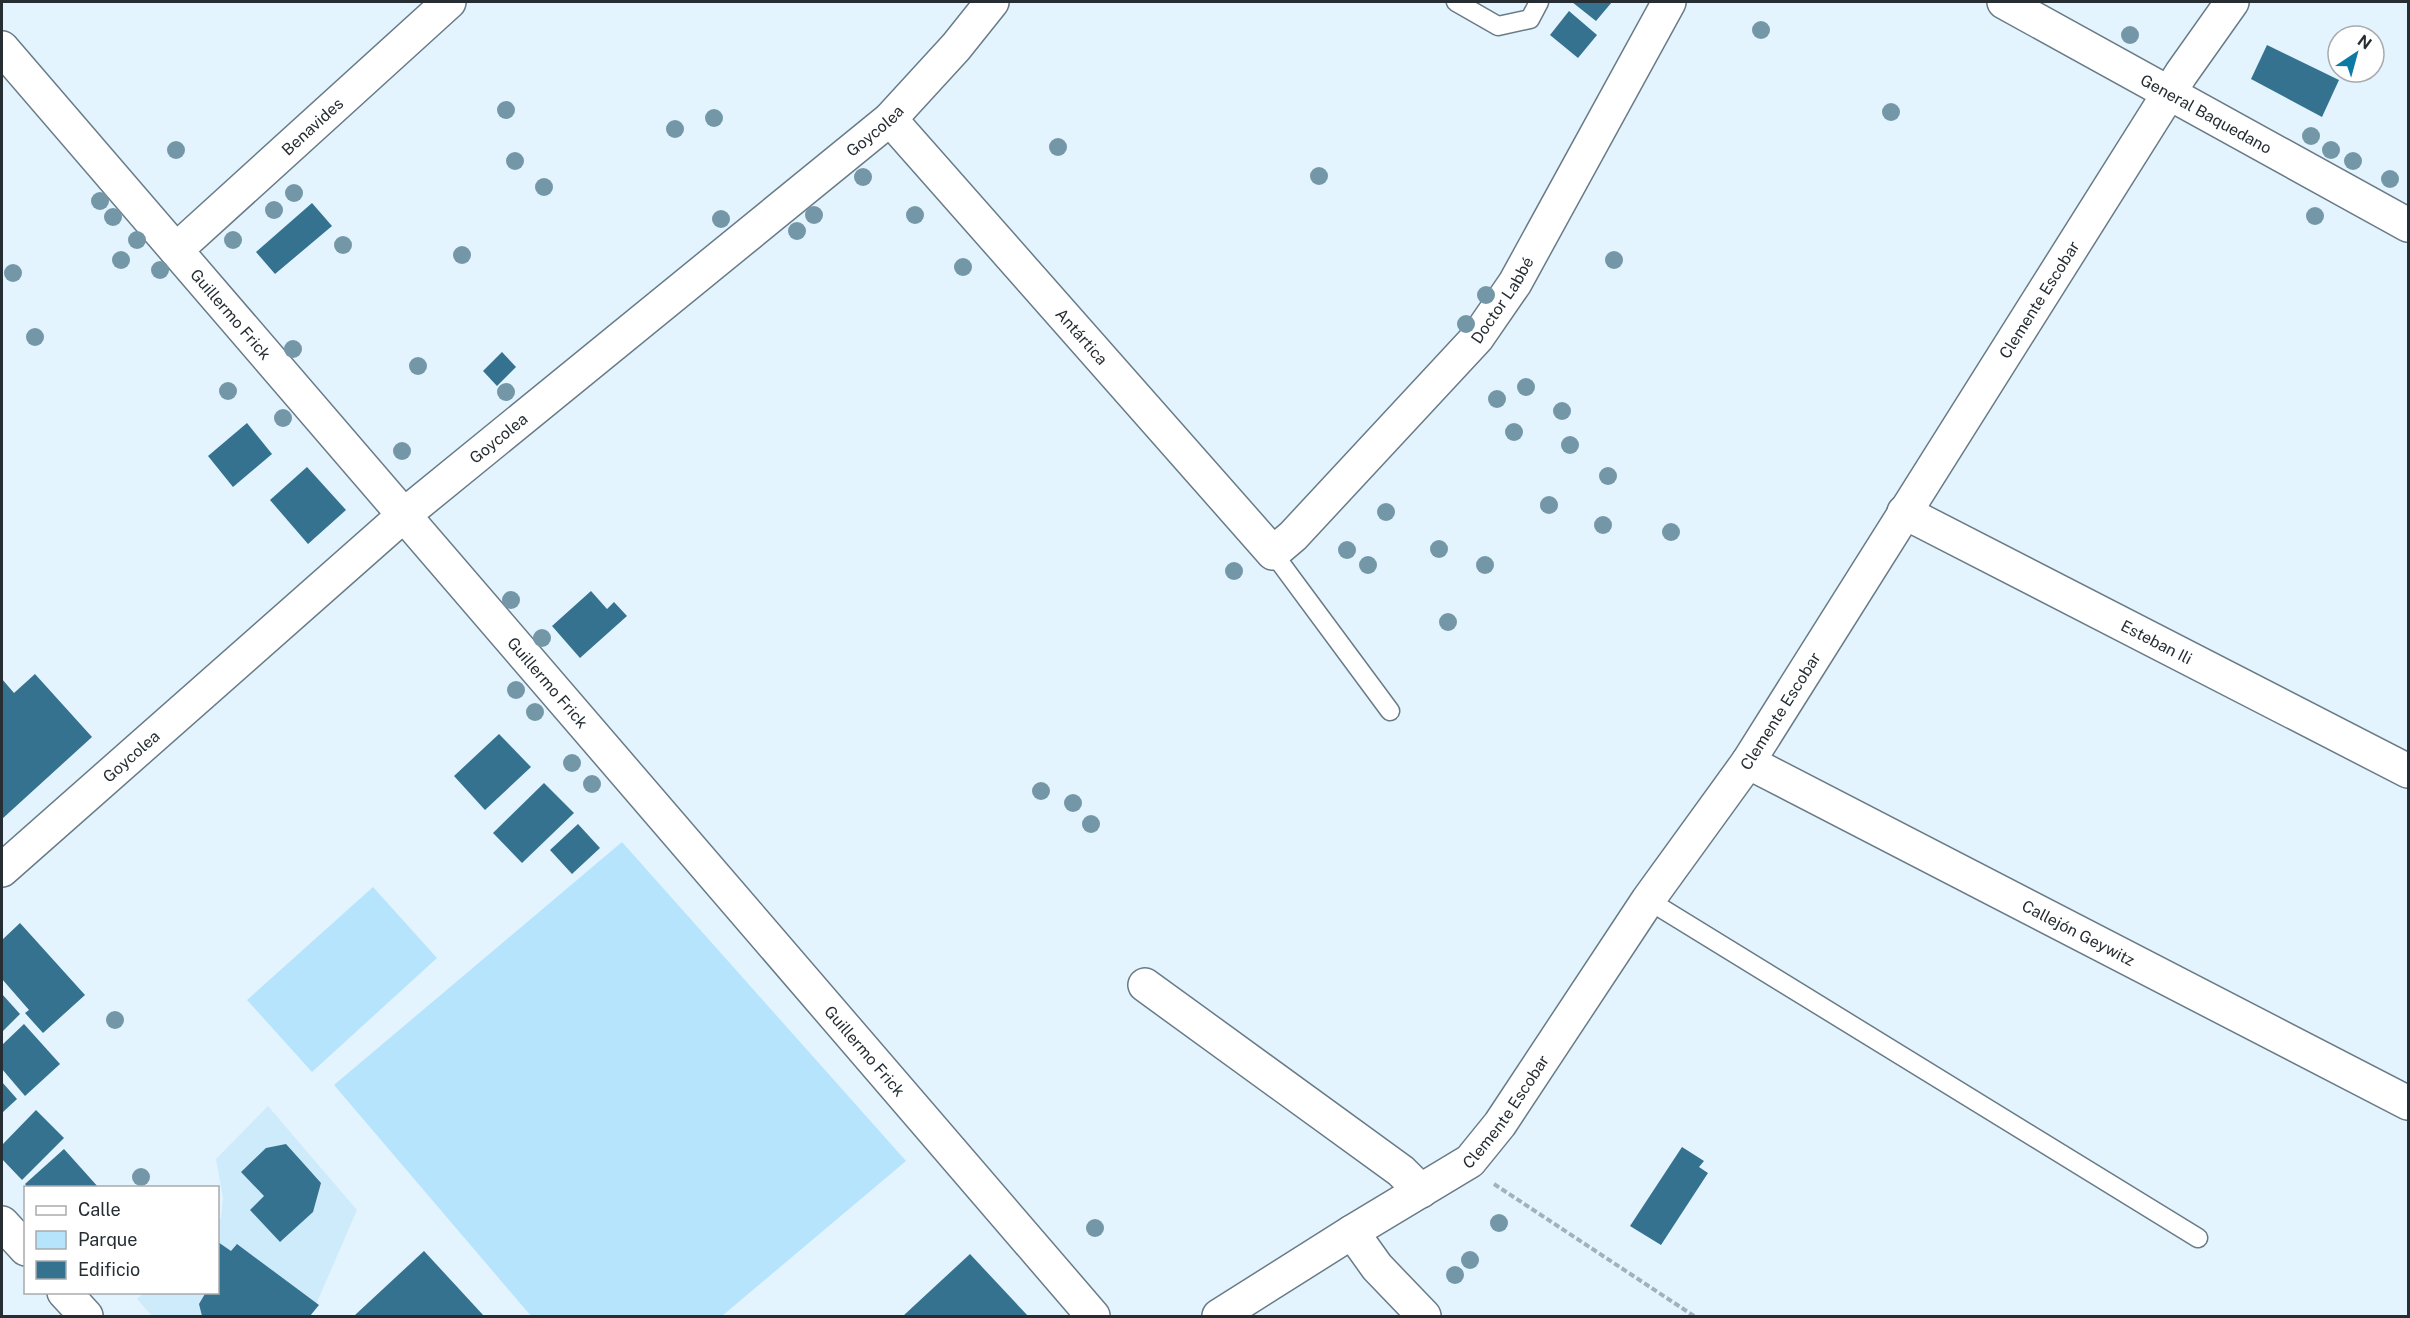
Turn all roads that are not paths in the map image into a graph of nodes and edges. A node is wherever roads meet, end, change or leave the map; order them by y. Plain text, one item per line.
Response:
1 (449, 2) edge
2 (992, 2) edge
3 (1456, 2) edge
4 (1539, 2) edge
5 (1669, 2) edge
6 (2004, 2) edge
7 (2232, 2) edge
8 (2, 48) edge
9 (2169, 93) junction
10 (890, 119) junction
11 (2409, 225) edge
12 (176, 250) junction
13 (1904, 512) junction
14 (404, 515) junction
15 (1273, 553) junction
16 (1390, 711) dead end
17 (1748, 762) junction
18 (2409, 771) edge
19 (2, 870) edge
20 (1648, 900) junction
21 (1145, 985) dead end
22 (2409, 1103) edge
23 (1420, 1191) junction
24 (2, 1223) edge
25 (1352, 1232) junction
26 (2198, 1238) dead end
27 (24, 1248) edge
28 (65, 1294) edge
29 (86, 1317) edge
30 (1093, 1317) edge
31 (1219, 1317) edge
32 (1424, 1317) edge

1 - 12 street, Benavides
2 - 10 street, Goycolea
3 - 4 lane
5 - 15 street, Doctor Labbé
6 - 9 street, General Baquedano
7 - 9 street, Clemente Escobar
8 - 12 street, Guillermo Frick
9 - 11 street, General Baquedano
9 - 13 street, Clemente Escobar
10 - 14 street, Goycolea
10 - 15 street, Antártica
12 - 14 street, Guillermo Frick
13 - 17 street, Clemente Escobar
13 - 18 street, Esteban Ili
14 - 19 street, Goycolea
14 - 30 street, Guillermo Frick
15 - 16 lane
17 - 20 street, Clemente Escobar
17 - 22 street, Callejón Geywitz
20 - 23 street, Clemente Escobar
20 - 26 lane
21 - 23 street
23 - 25 street, Clemente Escobar
24 - 27 street
25 - 31 street, Clemente Escobar
25 - 32 street
28 - 29 street

